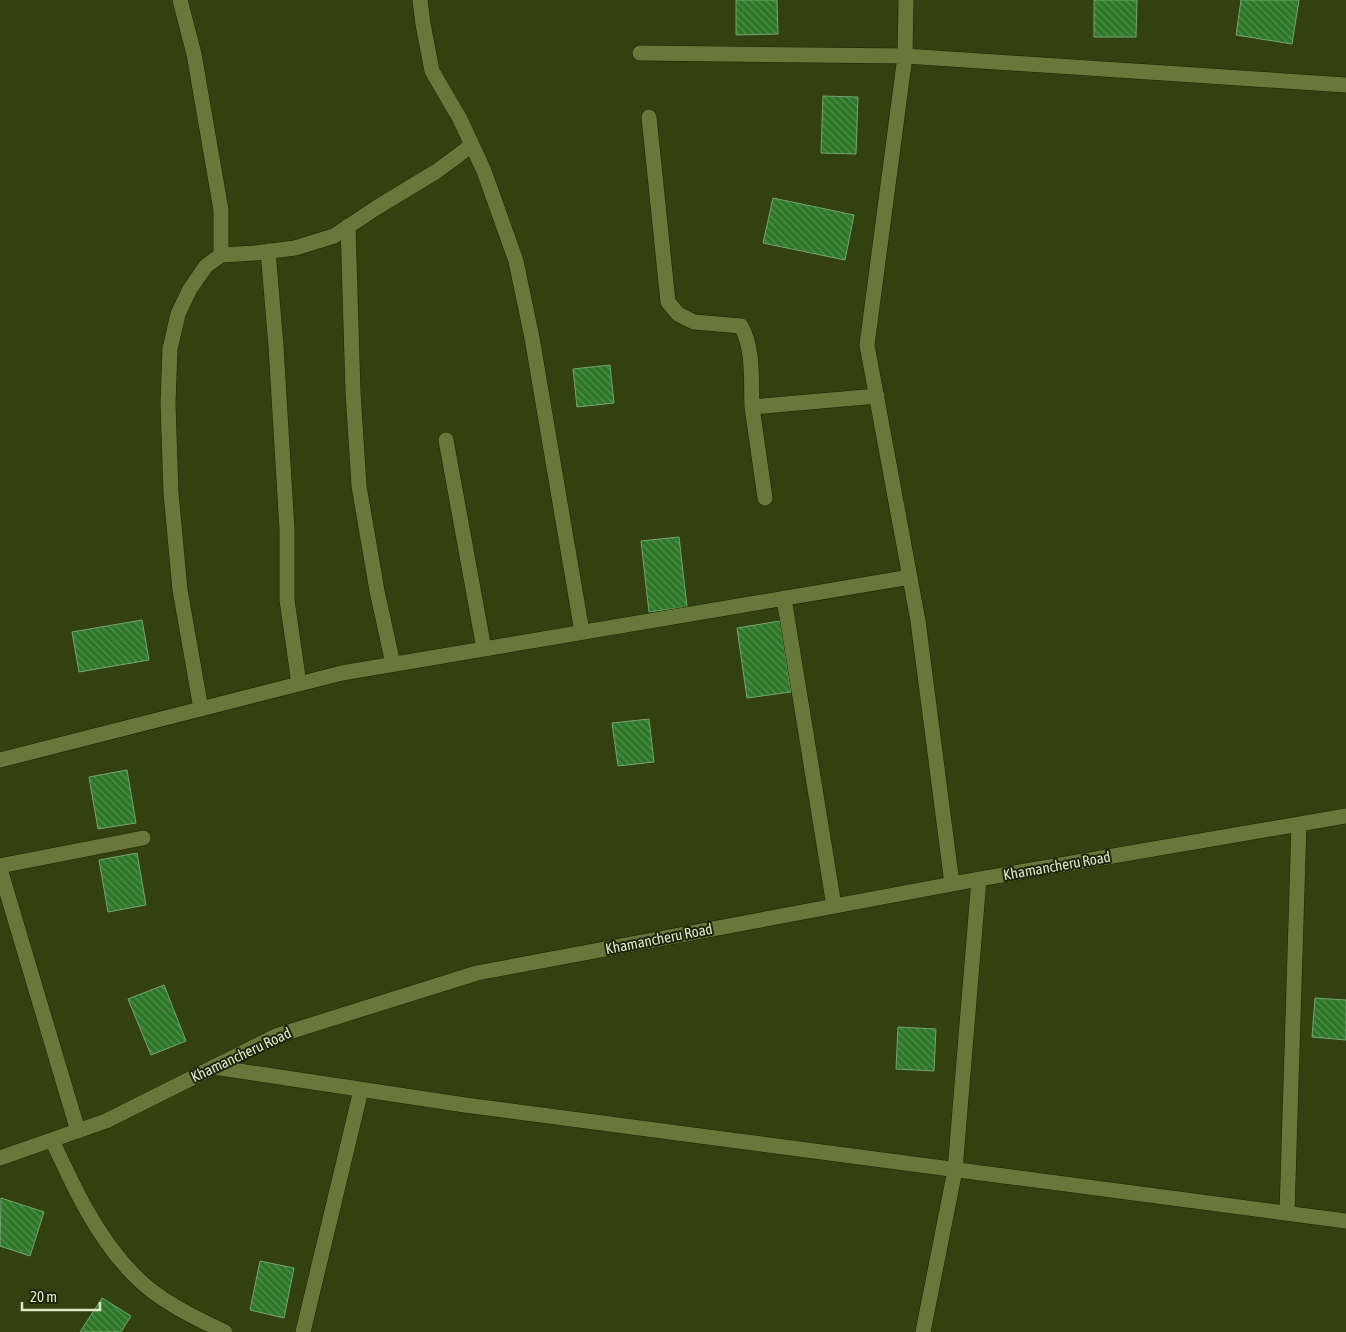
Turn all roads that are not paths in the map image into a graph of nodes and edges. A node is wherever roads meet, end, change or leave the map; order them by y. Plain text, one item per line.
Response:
1 (180, 0) edge
2 (420, 0) edge
3 (906, 0) edge
4 (640, 53) dead end
5 (905, 56) junction
6 (1346, 85) edge
7 (649, 117) dead end
8 (472, 145) junction
9 (348, 226) junction
10 (268, 252) junction
11 (221, 255) junction
12 (877, 396) junction
13 (752, 407) junction
14 (446, 440) dead end
15 (765, 498) dead end
16 (910, 577) junction
17 (784, 598) junction
18 (582, 632) junction
19 (484, 649) junction
20 (393, 664) junction
21 (300, 684) junction
22 (200, 709) junction
23 (0, 760) edge
24 (1346, 816) edge
25 (1299, 824) junction
26 (142, 838) dead end
27 (0, 868) edge
28 (979, 879) junction
29 (952, 884) junction
30 (834, 906) junction
31 (213, 1067) junction
32 (362, 1090) junction
33 (78, 1131) junction
34 (52, 1140) junction
35 (0, 1158) edge
36 (955, 1170) junction
37 (1287, 1213) junction
38 (1346, 1222) edge
39 (225, 1332) edge
40 (303, 1332) edge
41 (923, 1332) edge

1 - 11 street
2 - 8 street
3 - 5 street
4 - 5 street
5 - 6 street
5 - 12 street
7 - 13 street
8 - 9 street
8 - 18 street
9 - 10 street
9 - 20 street
10 - 11 street
10 - 21 street
11 - 22 street
12 - 13 street
12 - 16 street
13 - 15 street
14 - 19 street
16 - 17 street
16 - 29 street
17 - 18 street
17 - 30 street
18 - 19 street
19 - 20 street
20 - 21 street
21 - 22 street
22 - 23 street
24 - 25 street, Khamancheru Road
25 - 28 street, Khamancheru Road
25 - 37 street
26 - 27 street
27 - 33 street
28 - 29 street, Khamancheru Road
28 - 36 street
29 - 30 street, Khamancheru Road
30 - 31 street, Khamancheru Road
31 - 32 street
31 - 33 street, Khamancheru Road
32 - 36 street
32 - 40 street
33 - 34 street, Khamancheru Road
34 - 35 street, Khamancheru Road
34 - 39 street
36 - 37 street
36 - 41 street
37 - 38 street

